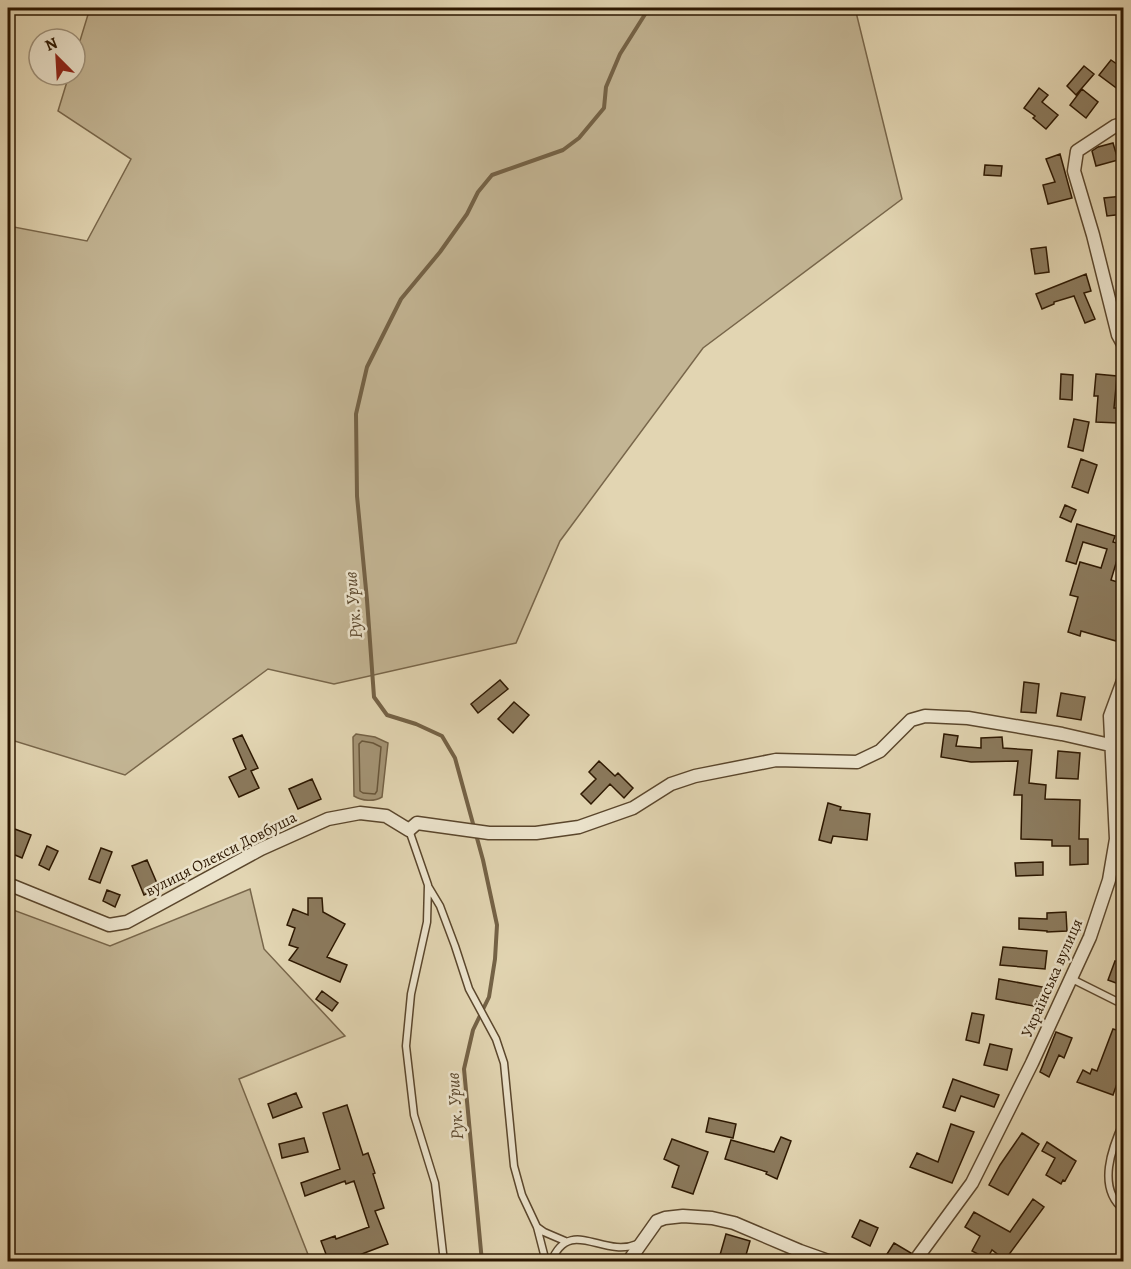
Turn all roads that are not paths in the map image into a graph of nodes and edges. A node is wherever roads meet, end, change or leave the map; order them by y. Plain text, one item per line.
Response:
1 (1124, 123) edge
2 (1124, 346) edge
3 (1124, 678) edge
4 (1124, 743) edge
5 (1110, 745) junction
6 (409, 830) junction
7 (8, 884) edge
8 (428, 885) junction
9 (1072, 979) junction
10 (1124, 1005) edge
11 (1124, 1120) edge
12 (1124, 1210) edge
13 (537, 1227) junction
14 (565, 1241) junction
15 (641, 1243) junction
16 (444, 1262) edge
17 (546, 1262) edge
18 (551, 1262) edge
19 (628, 1262) edge
20 (831, 1262) edge
21 (914, 1262) edge

1 - 2 street
3 - 5 street, Українська вулиця
4 - 5 street
5 - 6 street
5 - 9 street, Українська вулиця
6 - 7 street, вулиця Олекси Довбуша
6 - 8 lane
8 - 13 lane
8 - 16 lane
9 - 10 lane
9 - 21 street, Українська вулиця
11 - 12 lane
13 - 14 lane
13 - 17 lane
14 - 15 lane
14 - 18 lane
15 - 19 street
15 - 20 street

